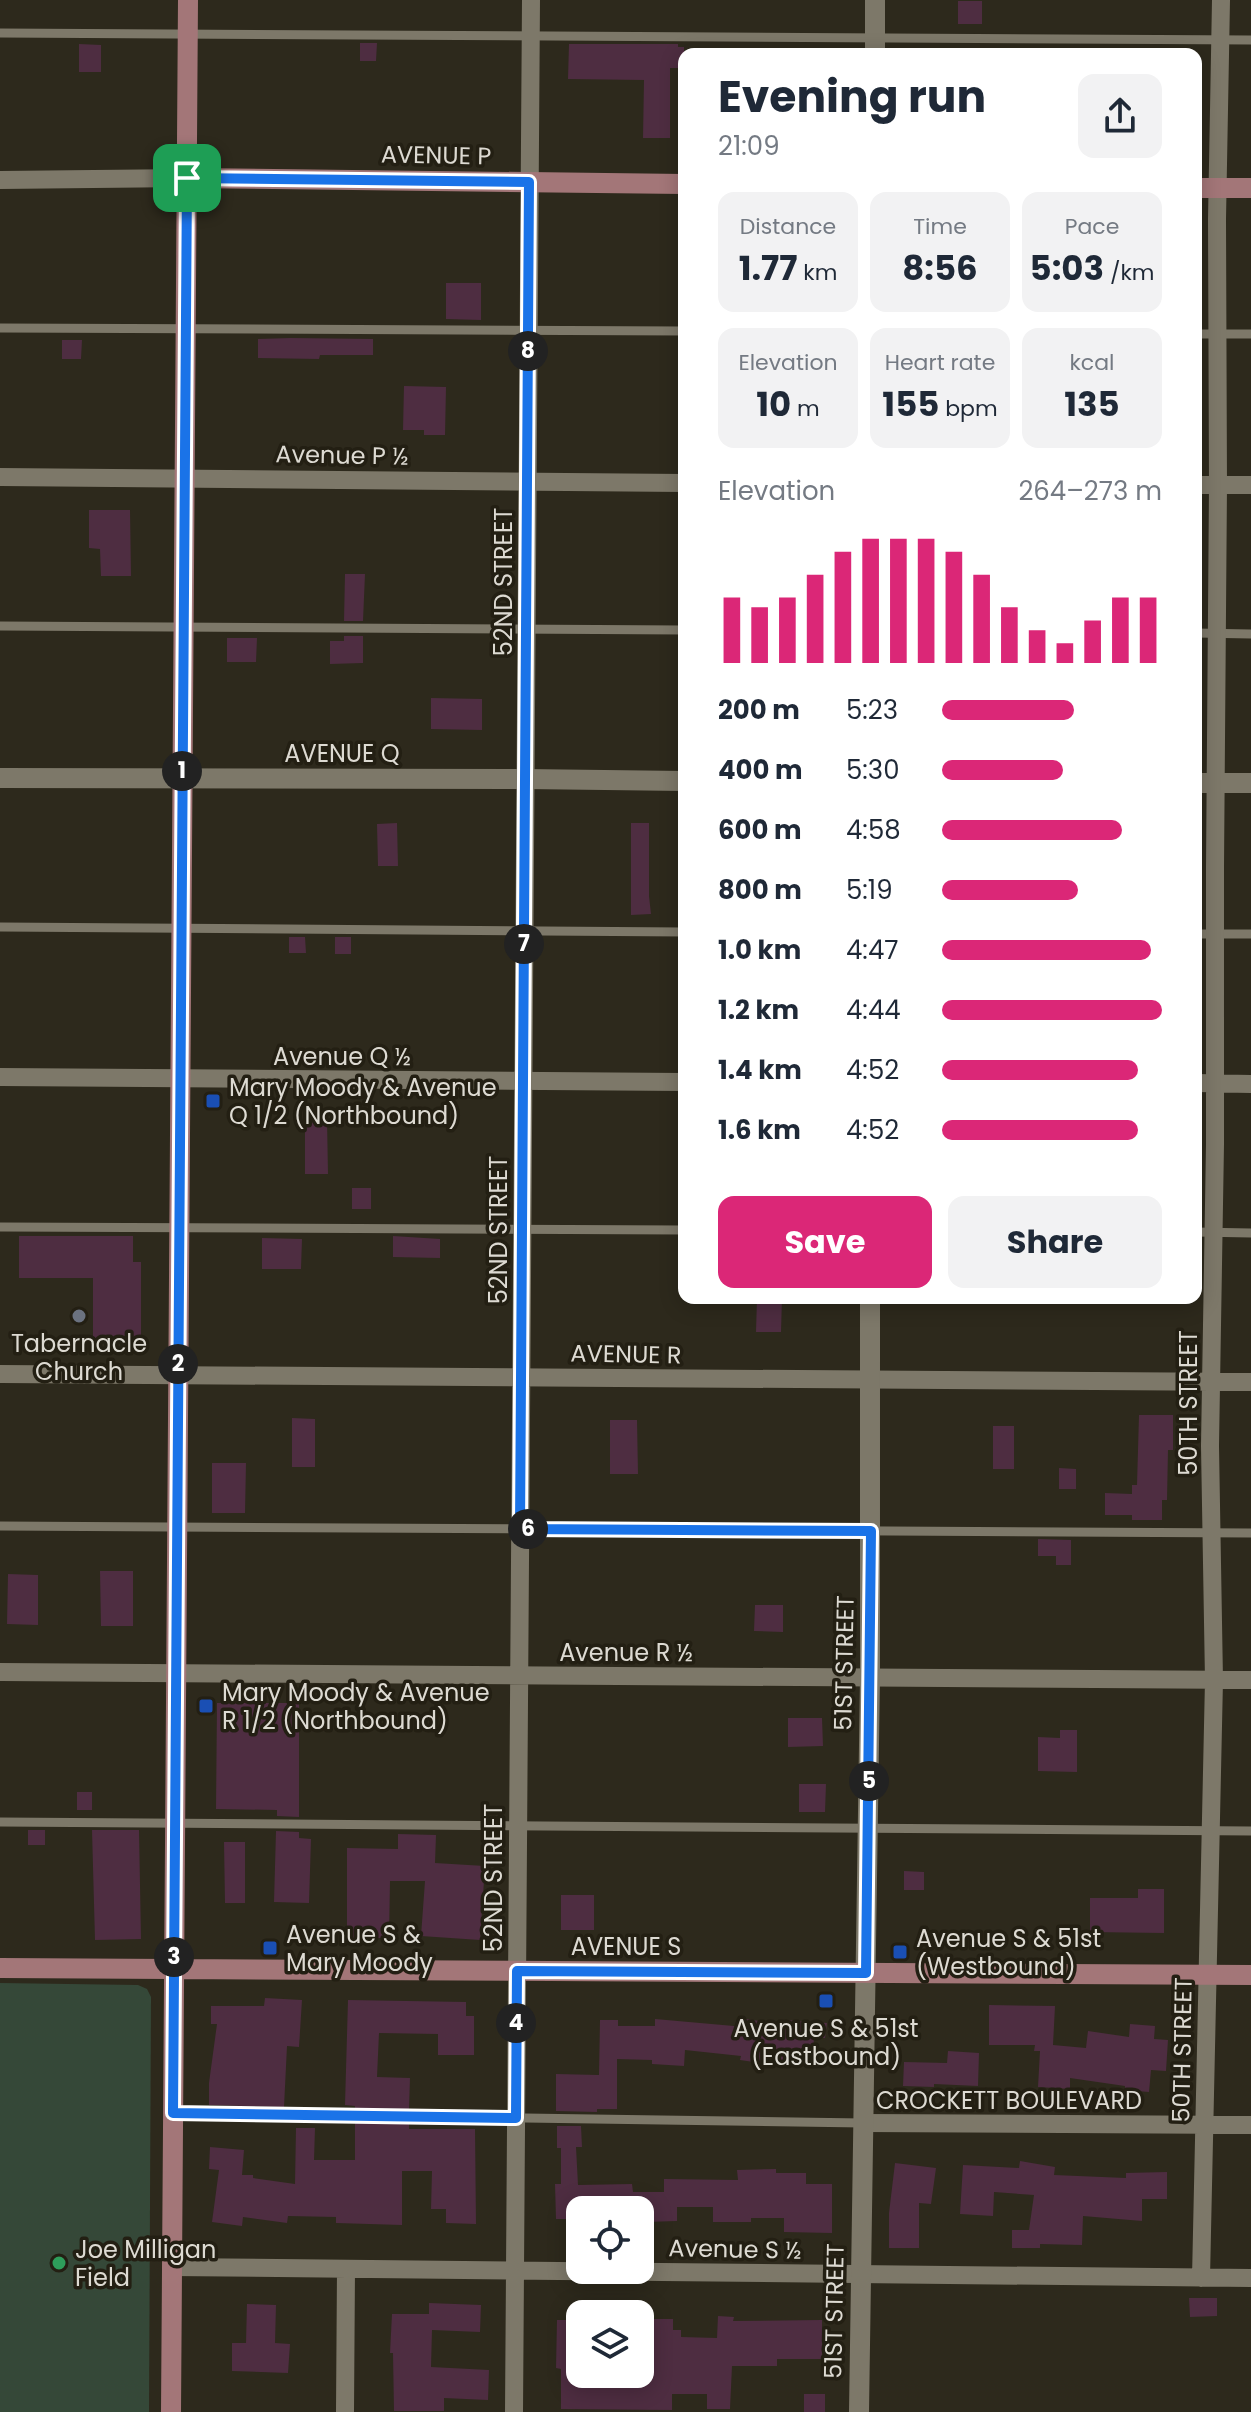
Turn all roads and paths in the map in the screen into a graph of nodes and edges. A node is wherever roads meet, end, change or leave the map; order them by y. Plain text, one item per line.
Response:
1 (188, 0) edge
2 (531, 0) edge
3 (875, 0) edge
4 (1221, 0) edge
5 (0, 33) edge
6 (187, 34) junction
7 (530, 36) junction
8 (1220, 40) junction
9 (1251, 40) edge
10 (875, 46) edge
11 (187, 178) junction
12 (0, 180) edge
13 (529, 182) junction
14 (678, 184) edge
15 (1206, 188) edge
16 (1251, 188) edge
17 (0, 328) edge
18 (185, 329) junction
19 (528, 331) junction
20 (678, 331) edge
21 (1202, 334) edge
22 (1216, 334) junction
23 (1251, 334) edge
24 (0, 477) edge
25 (184, 477) junction
26 (527, 482) junction
27 (678, 483) edge
28 (1202, 485) edge
29 (1218, 485) junction
30 (1251, 485) edge
31 (0, 626) edge
32 (183, 627) junction
33 (526, 629) junction
34 (678, 630) edge
35 (1202, 633) edge
36 (1217, 634) junction
37 (1251, 634) edge
38 (0, 778) edge
39 (182, 778) junction
40 (525, 779) junction
41 (678, 781) edge
42 (1206, 783) edge
43 (1251, 783) edge
44 (0, 927) edge
45 (181, 927) junction
46 (524, 931) junction
47 (678, 932) edge
48 (1205, 934) edge
49 (1251, 934) edge
50 (0, 1077) edge
51 (180, 1079) junction
52 (523, 1082) junction
53 (678, 1082) edge
54 (1205, 1083) edge
55 (1251, 1084) edge
56 (0, 1227) edge
57 (179, 1229) junction
58 (522, 1230) junction
59 (678, 1230) edge
60 (1205, 1232) edge
61 (1251, 1233) edge
62 (870, 1304) edge
63 (0, 1374) edge
64 (178, 1375) junction
65 (521, 1377) junction
66 (871, 1380) junction
67 (1211, 1382) junction
68 (1251, 1382) edge
69 (0, 1526) edge
70 (177, 1527) junction
71 (520, 1529) junction
72 (871, 1531) junction
73 (1212, 1533) junction
74 (1251, 1533) edge
75 (0, 1672) edge
76 (176, 1673) junction
77 (519, 1676) junction
78 (870, 1678) junction
79 (1214, 1680) junction
80 (1251, 1680) edge
81 (0, 1822) edge
82 (175, 1823) junction
83 (518, 1824) junction
84 (868, 1828) junction
85 (1211, 1831) junction
86 (1251, 1831) edge
87 (0, 1968) edge
88 (174, 1969) junction
89 (517, 1971) junction
90 (866, 1973) junction
91 (1208, 1975) junction
92 (1251, 1975) edge
93 (173, 2113) junction
94 (516, 2118) junction
95 (863, 2123) junction
96 (1205, 2125) junction
97 (1251, 2125) edge
98 (171, 2267) junction
99 (346, 2269) junction
100 (515, 2271) junction
101 (861, 2274) junction
102 (1201, 2278) junction
103 (1251, 2278) edge
104 (171, 2412) edge
105 (345, 2412) edge
106 (514, 2412) edge
107 (859, 2412) edge

1 - 6 main road
2 - 7 street, 52ND STREET
3 - 10 street
4 - 8 street, 50TH STREET
5 - 6 lane
6 - 7 lane
6 - 11 main road
7 - 10 lane
7 - 13 street, 52ND STREET
8 - 9 lane
8 - 10 lane
8 - 15 street, 50TH STREET
11 - 12 street
11 - 13 main road, AVENUE P
11 - 18 main road
13 - 14 main road, AVENUE P
13 - 19 street, 52ND STREET
15 - 16 main road
15 - 22 street, 50TH STREET
17 - 18 lane
18 - 19 lane
18 - 25 main road
19 - 20 lane
19 - 26 street, 52ND STREET
21 - 22 lane
22 - 23 lane
22 - 29 street, 50TH STREET
24 - 25 street, Avenue P ½
25 - 26 street, Avenue P ½
25 - 32 main road
26 - 27 street, Avenue P ½
26 - 33 street, 52ND STREET
28 - 29 street
29 - 30 street
29 - 36 street, 50TH STREET
31 - 32 lane
32 - 33 lane
32 - 39 main road
33 - 34 lane
33 - 40 street, 52ND STREET
35 - 36 lane
36 - 37 lane
36 - 42 street, 50TH STREET
38 - 39 street, AVENUE Q
39 - 40 street, AVENUE Q
39 - 45 main road
40 - 41 street, AVENUE Q
40 - 46 street, 52ND STREET
42 - 43 street
42 - 48 street, 50TH STREET
44 - 45 lane
45 - 46 lane
45 - 51 main road
46 - 47 lane
46 - 52 street, 52ND STREET
48 - 49 lane
48 - 54 street, 50TH STREET
50 - 51 street, Avenue Q ½
51 - 52 street, Avenue Q ½
51 - 57 main road
52 - 53 street, Avenue Q ½
52 - 58 street, 52ND STREET
54 - 55 street
54 - 60 street, 50TH STREET
56 - 57 lane
57 - 58 lane
57 - 64 main road
58 - 59 lane
58 - 65 street, 52ND STREET
60 - 61 lane
60 - 67 street, 50TH STREET
62 - 66 street, 51ST STREET
63 - 64 street, AVENUE R
64 - 65 street, AVENUE R
64 - 70 main road
65 - 66 street, AVENUE R
65 - 71 street, 52ND STREET
66 - 67 street, AVENUE R
66 - 72 street, 51ST STREET
67 - 68 street, AVENUE R
67 - 73 street, 50TH STREET
69 - 70 lane
70 - 71 lane
70 - 76 main road
71 - 72 lane
71 - 77 street, 52ND STREET
72 - 73 lane
72 - 78 street, 51ST STREET
73 - 74 lane
73 - 79 street, 50TH STREET
75 - 76 street, Avenue R ½
76 - 77 street, Avenue R ½
76 - 82 main road
77 - 78 street, Avenue R ½
77 - 83 street, 52ND STREET
78 - 79 street, Avenue R ½
78 - 84 street, 51ST STREET
79 - 80 street, Avenue R ½
79 - 85 street, 50TH STREET
81 - 82 lane
82 - 83 lane
82 - 88 main road
83 - 84 lane
83 - 89 street, 52ND STREET
84 - 85 lane
84 - 90 street, 51ST STREET
85 - 86 lane
85 - 91 street, 50TH STREET
87 - 88 main road, AVENUE S
88 - 89 main road, AVENUE S
88 - 93 main road
89 - 90 main road, AVENUE S
89 - 94 street, 52ND STREET
90 - 91 main road, AVENUE S
90 - 95 street, 51ST STREET
91 - 92 main road, AVENUE S
91 - 96 street, 50TH STREET
93 - 94 lane
93 - 98 main road
94 - 95 lane
94 - 100 street, 52ND STREET
95 - 96 street, CROCKETT BOULEVARD
95 - 101 street, 51ST STREET
96 - 97 street, CROCKETT BOULEVARD
96 - 102 street, 50TH STREET
98 - 99 street, Avenue S ½
98 - 104 main road
99 - 100 street, Avenue S ½
99 - 105 street
100 - 101 street, Avenue S ½
100 - 106 street, 52ND STREET
101 - 102 street, Avenue S ½
101 - 107 street, 51ST STREET
102 - 103 street, Avenue S ½

